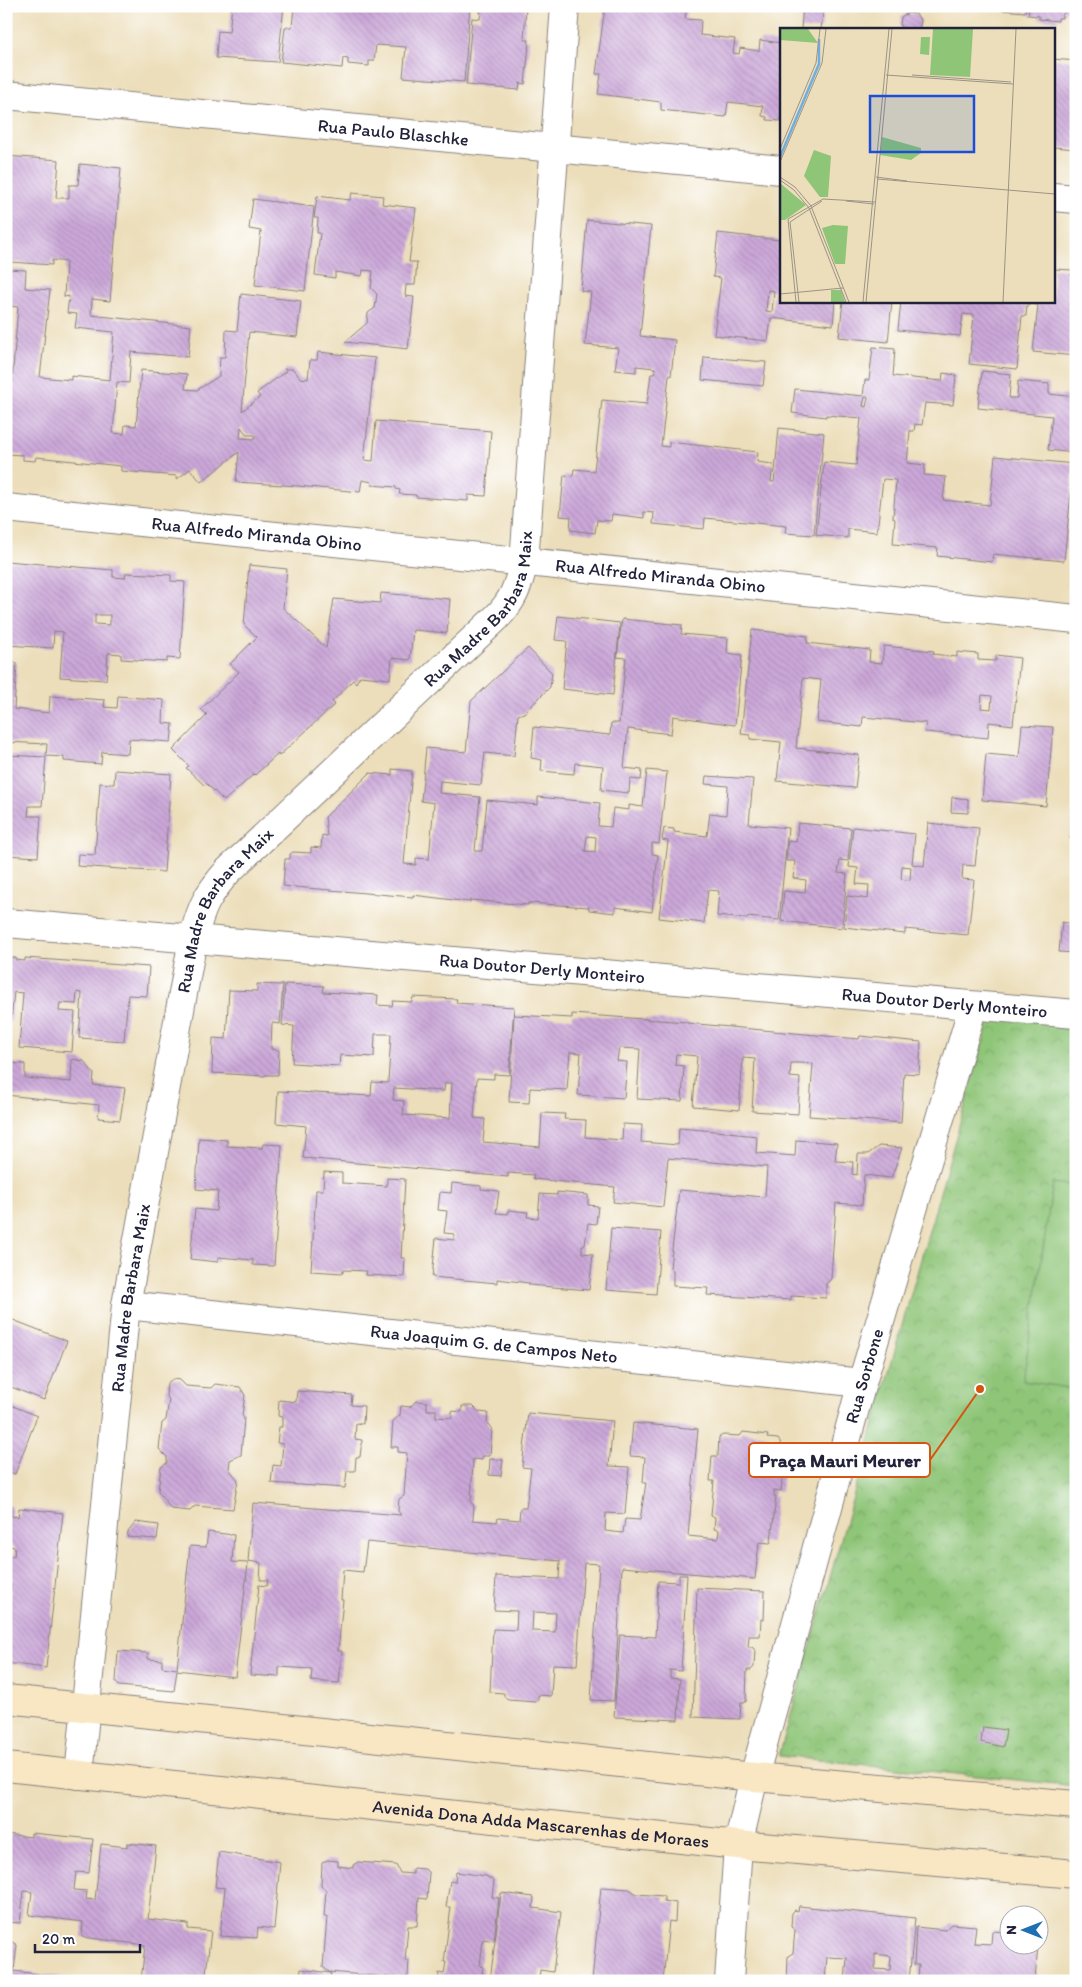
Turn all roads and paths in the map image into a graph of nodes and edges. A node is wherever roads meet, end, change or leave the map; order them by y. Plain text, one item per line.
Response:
1 (564, 6) edge
2 (6, 95) edge
3 (554, 147) junction
4 (780, 170) edge
5 (1054, 197) edge
6 (1076, 199) edge
7 (6, 508) edge
8 (524, 562) junction
9 (1076, 619) edge
10 (6, 923) edge
11 (193, 939) junction
12 (973, 1006) junction
13 (1076, 1014) edge
14 (126, 1305) junction
15 (862, 1383) junction
16 (6, 1699) edge
17 (85, 1707) junction
18 (6, 1768) edge
19 (79, 1775) junction
20 (754, 1777) junction
21 (1076, 1805) edge
22 (738, 1845) junction
23 (1076, 1874) edge
24 (729, 1981) edge

1 - 3 street, Rua Madre Barbara Maix
2 - 3 street, Rua Paulo Blaschke
3 - 4 street, Rua Paulo Blaschke
3 - 8 street, Rua Madre Barbara Maix
5 - 6 street
7 - 8 street, Rua Alfredo Miranda Obino
8 - 9 street, Rua Alfredo Miranda Obino
8 - 11 street, Rua Madre Barbara Maix
10 - 11 street, Rua Doutor Derly Monteiro
11 - 12 street, Rua Doutor Derly Monteiro
11 - 14 street, Rua Madre Barbara Maix
12 - 13 street, Rua Doutor Derly Monteiro
12 - 15 street, Rua Sorbone
14 - 15 street, Rua Joaquim G. de Campos Neto
14 - 17 street, Rua Madre Barbara Maix
15 - 20 street, Rua Sorbone
16 - 17 main road
17 - 19 street, Rua Madre Barbara Maix
17 - 20 main road
18 - 19 main road, Avenida Dona Adda Mascarenhas de Moraes
19 - 22 main road, Avenida Dona Adda Mascarenhas de Moraes
20 - 21 main road
20 - 22 street, Rua Sorbone
22 - 23 main road, Avenida Dona Adda Mascarenhas de Moraes
22 - 24 street, Rua Sorbone

